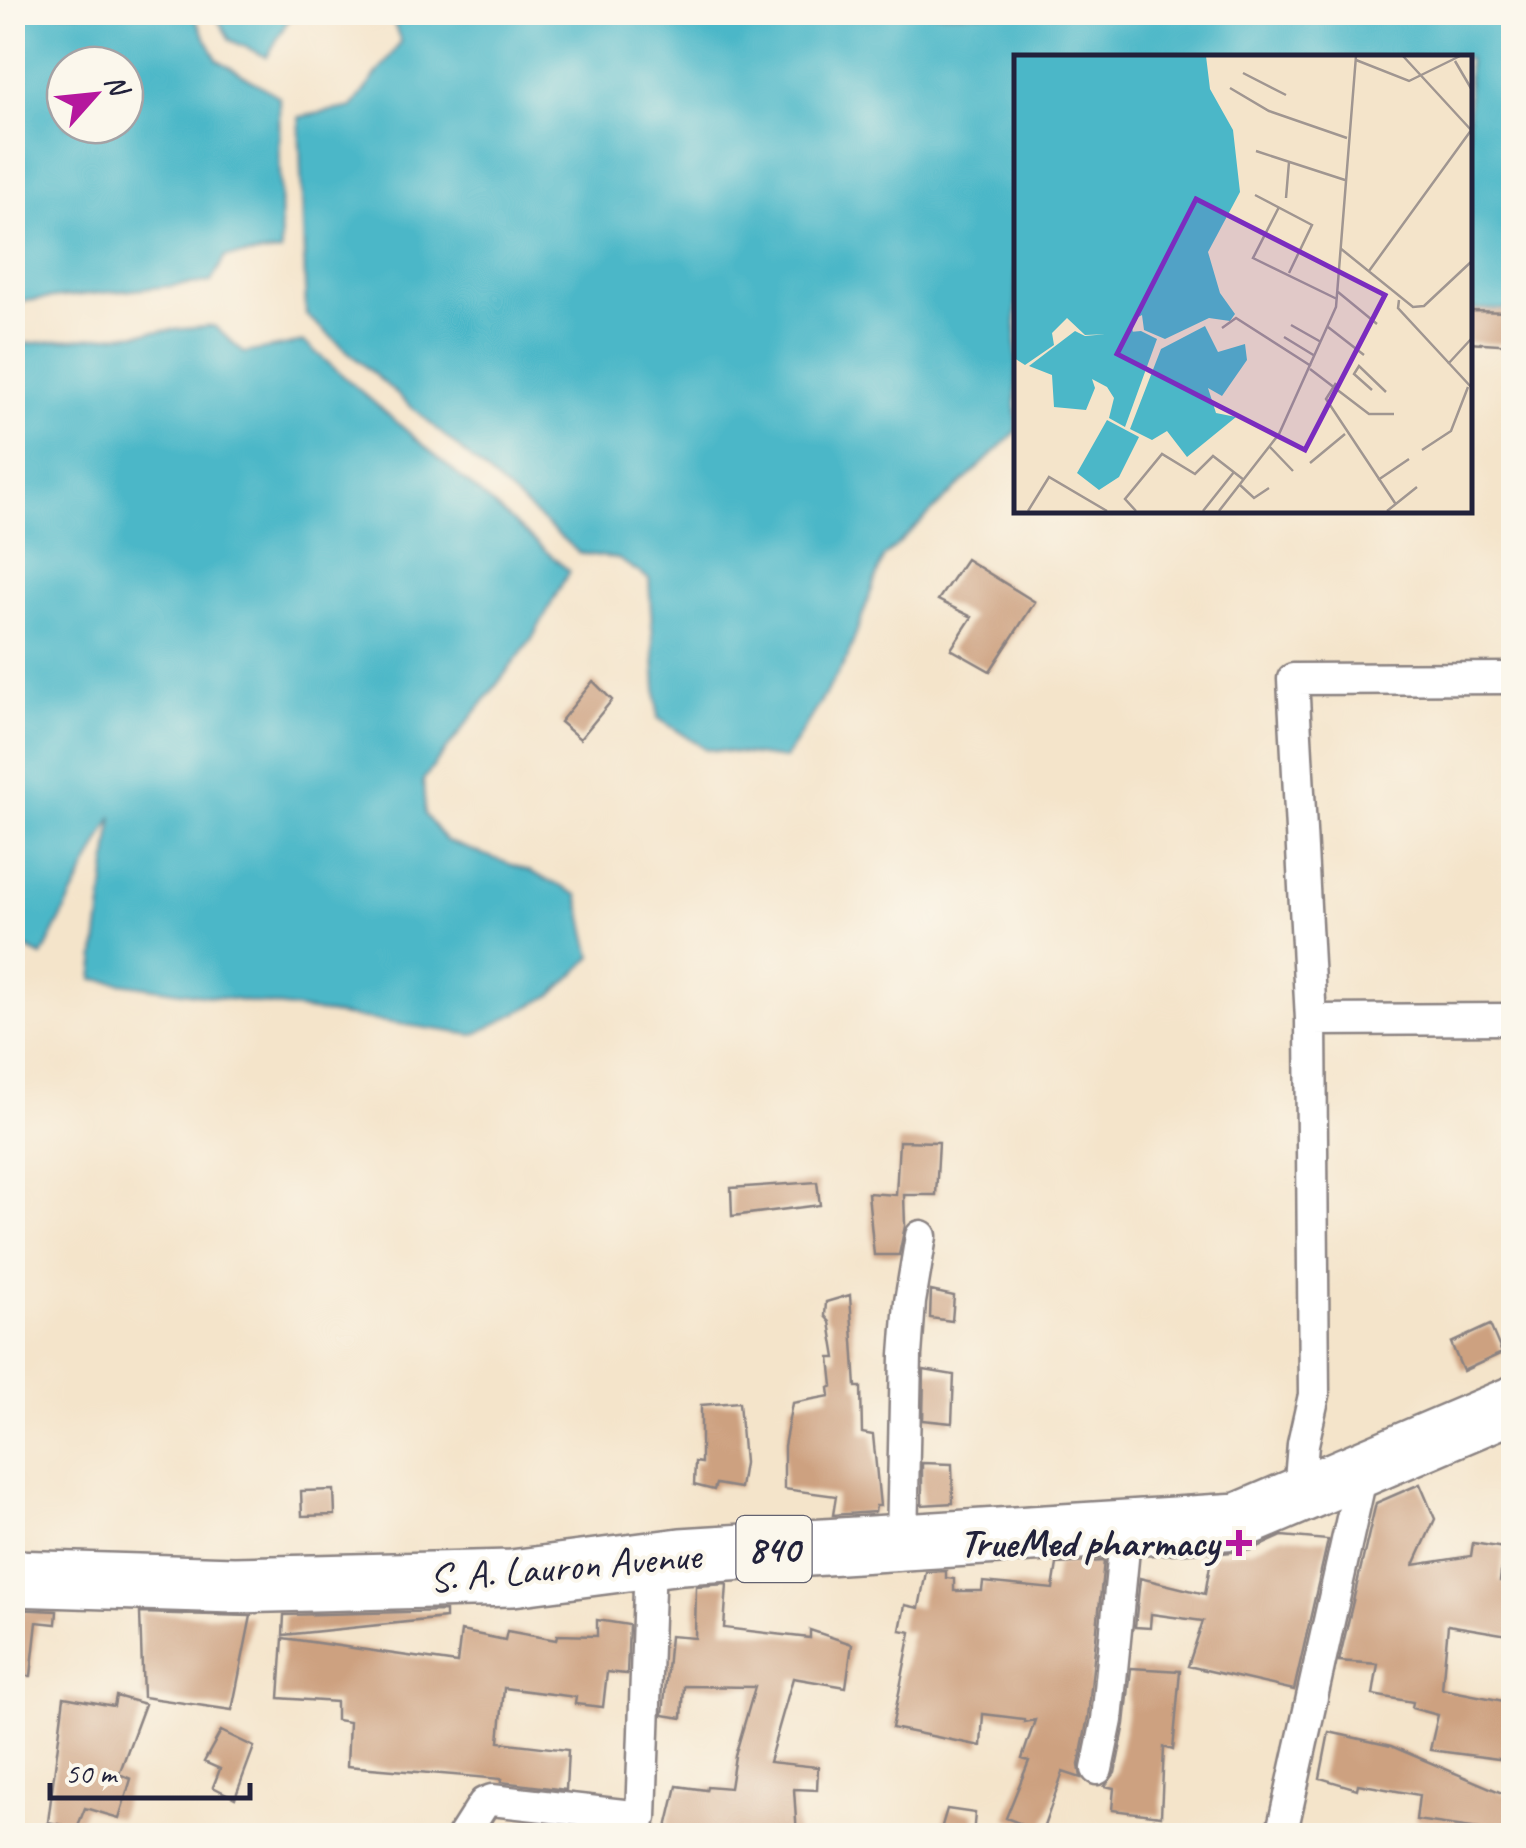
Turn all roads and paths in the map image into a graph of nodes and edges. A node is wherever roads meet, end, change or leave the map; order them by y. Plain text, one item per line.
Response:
1 (1514, 678) edge
2 (1514, 1019) edge
3 (1311, 1020) junction
4 (920, 1236) dead end
5 (1514, 1404) edge
6 (1362, 1469) junction
7 (1298, 1493) junction
8 (1126, 1529) junction
9 (902, 1542) junction
10 (650, 1560) junction
11 (12, 1578) edge
12 (1096, 1770) dead end
13 (638, 1826) edge
14 (463, 1836) edge
15 (1281, 1836) edge

1 - 3 street
2 - 3 street
3 - 7 street
4 - 9 street
5 - 6 highway, S. A. Lauron Avenue / 840
6 - 7 highway, S. A. Lauron Avenue / 840
6 - 15 street
7 - 8 highway, S. A. Lauron Avenue / 840
8 - 9 highway, S. A. Lauron Avenue / 840
8 - 12 street
9 - 10 highway, S. A. Lauron Avenue / 840
10 - 11 highway, S. A. Lauron Avenue / 840
10 - 13 street
13 - 14 street

